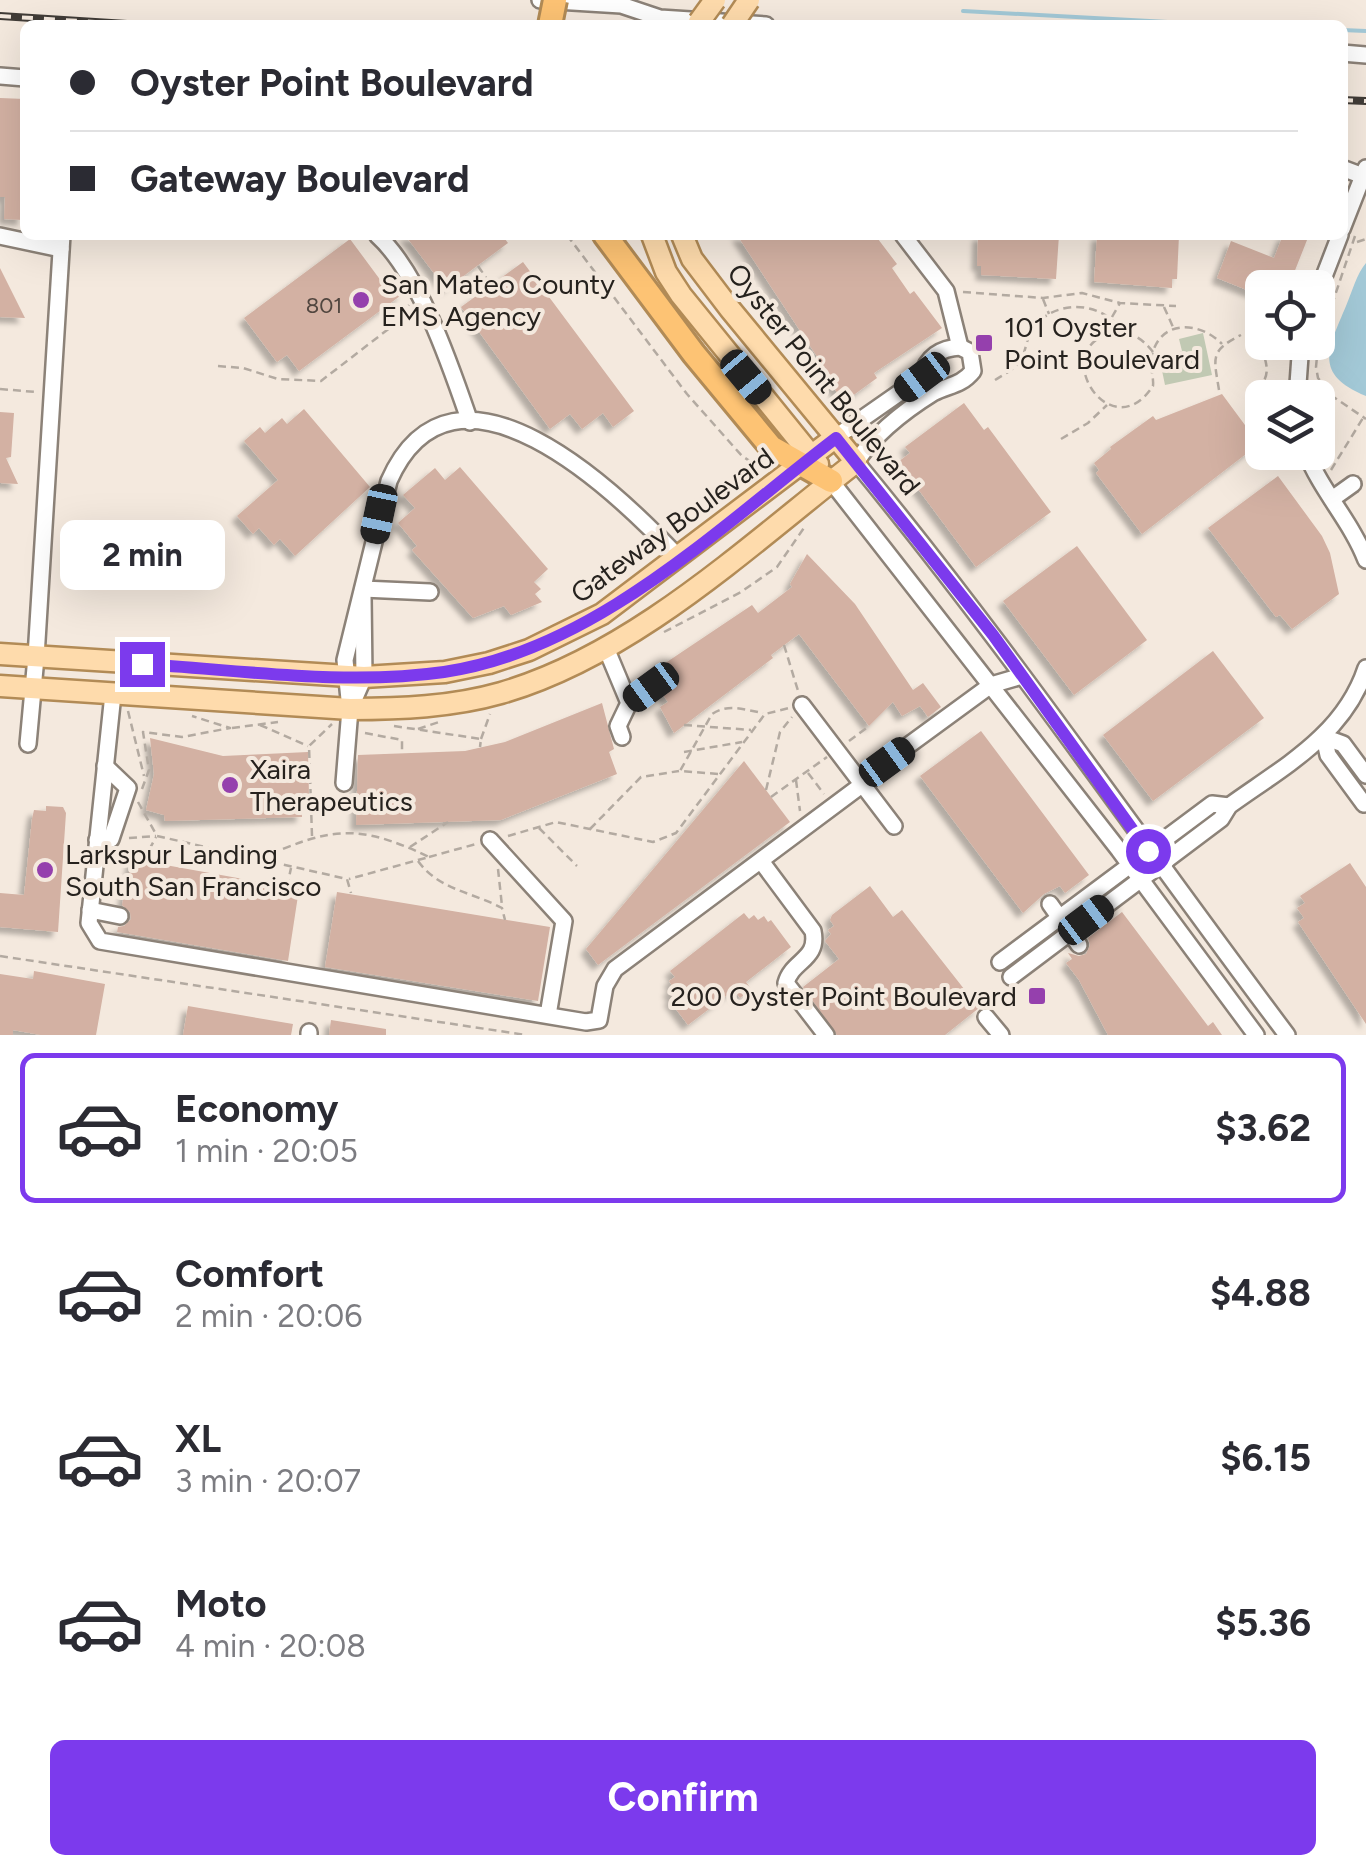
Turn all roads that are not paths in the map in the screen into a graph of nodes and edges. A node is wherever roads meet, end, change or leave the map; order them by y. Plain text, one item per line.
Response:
1 (540, 0) edge
2 (690, 20) edge
3 (1364, 172) edge
4 (1348, 235) edge
5 (382, 240) edge
6 (609, 240) edge
7 (654, 240) edge
8 (684, 240) edge
9 (908, 240) edge
10 (1345, 240) edge
11 (62, 242) edge
12 (1330, 270) edge
13 (960, 347) junction
14 (922, 377) junction
15 (936, 391) junction
16 (470, 422) junction
17 (836, 438) junction
18 (807, 460) junction
19 (856, 462) junction
20 (1314, 470) edge
21 (831, 481) junction
22 (1353, 484) dead end
23 (1332, 498) junction
24 (679, 558) junction
25 (1366, 560) edge
26 (363, 589) junction
27 (430, 592) dead end
28 (606, 648) junction
29 (0, 654) edge
30 (36, 657) junction
31 (1366, 668) edge
32 (1022, 676) junction
33 (354, 677) junction
34 (991, 685) junction
35 (0, 686) edge
36 (651, 687) dead end
37 (34, 689) junction
38 (119, 699) junction
39 (628, 703) junction
40 (802, 704) road end
41 (343, 715) junction
42 (622, 733) dead end
43 (1324, 737) junction
44 (28, 744) dead end
45 (887, 762) dead end
46 (105, 766) junction
47 (1366, 775) edge
48 (344, 783) dead end
49 (863, 784) junction
50 (1364, 804) edge
51 (1229, 806) junction
52 (894, 826) dead end
53 (104, 840) junction
54 (492, 844) road end
55 (1148, 851) junction
56 (761, 861) junction
57 (1130, 865) junction
58 (1159, 865) junction
59 (1141, 879) junction
60 (90, 910) junction
61 (1055, 911) junction
62 (120, 916) dead end
63 (1074, 939) junction
64 (1000, 962) dead end
65 (1010, 977) dead end
66 (548, 1015) junction
67 (986, 1017) dead end
68 (826, 1035) edge
69 (1001, 1035) edge
70 (1256, 1035) edge
71 (1287, 1035) edge

1 - 2 street
3 - 4 street
5 - 16 street
6 - 18 highway
7 - 18 main road, Oyster Point Boulevard
8 - 17 main road, Oyster Point Boulevard
9 - 13 street
10 - 12 street
11 - 30 street
13 - 14 street
13 - 15 street
14 - 15 street
14 - 17 street
15 - 19 street
16 - 24 street
16 - 26 street
17 - 18 main road, Gateway Boulevard
17 - 19 main road, Oyster Point Boulevard
18 - 21 highway
18 - 24 main road, Gateway Boulevard
19 - 21 main road
19 - 32 street, Oyster Point Boulevard
20 - 23 street
21 - 28 main road
21 - 34 street
22 - 23 street
23 - 25 street
24 - 33 main road, Gateway Boulevard
26 - 27 street
26 - 33 street
28 - 39 street
28 - 41 main road
29 - 30 main road, Gateway Boulevard
30 - 33 main road, Gateway Boulevard
30 - 37 street
31 - 43 street
32 - 34 street
32 - 55 street, Oyster Point Boulevard
33 - 41 street
34 - 45 street
34 - 57 street
35 - 37 main road
36 - 39 street
37 - 38 main road
37 - 44 street
38 - 41 main road
38 - 46 street
39 - 42 street
40 - 49 street
41 - 48 street
43 - 47 street
43 - 50 street
43 - 51 street
46 - 53 street
46 - 53 street
49 - 52 street
49 - 56 street
51 - 55 street
51 - 58 street
53 - 60 street
54 - 66 street
55 - 57 street
55 - 58 street, Oyster Point Boulevard
56 - 66 street
56 - 68 street
57 - 59 street
57 - 61 street
58 - 59 street
58 - 71 street, Oyster Point Boulevard
59 - 63 street
59 - 70 street
60 - 62 street
60 - 66 street
61 - 63 street
61 - 64 street
63 - 65 street
67 - 69 street

